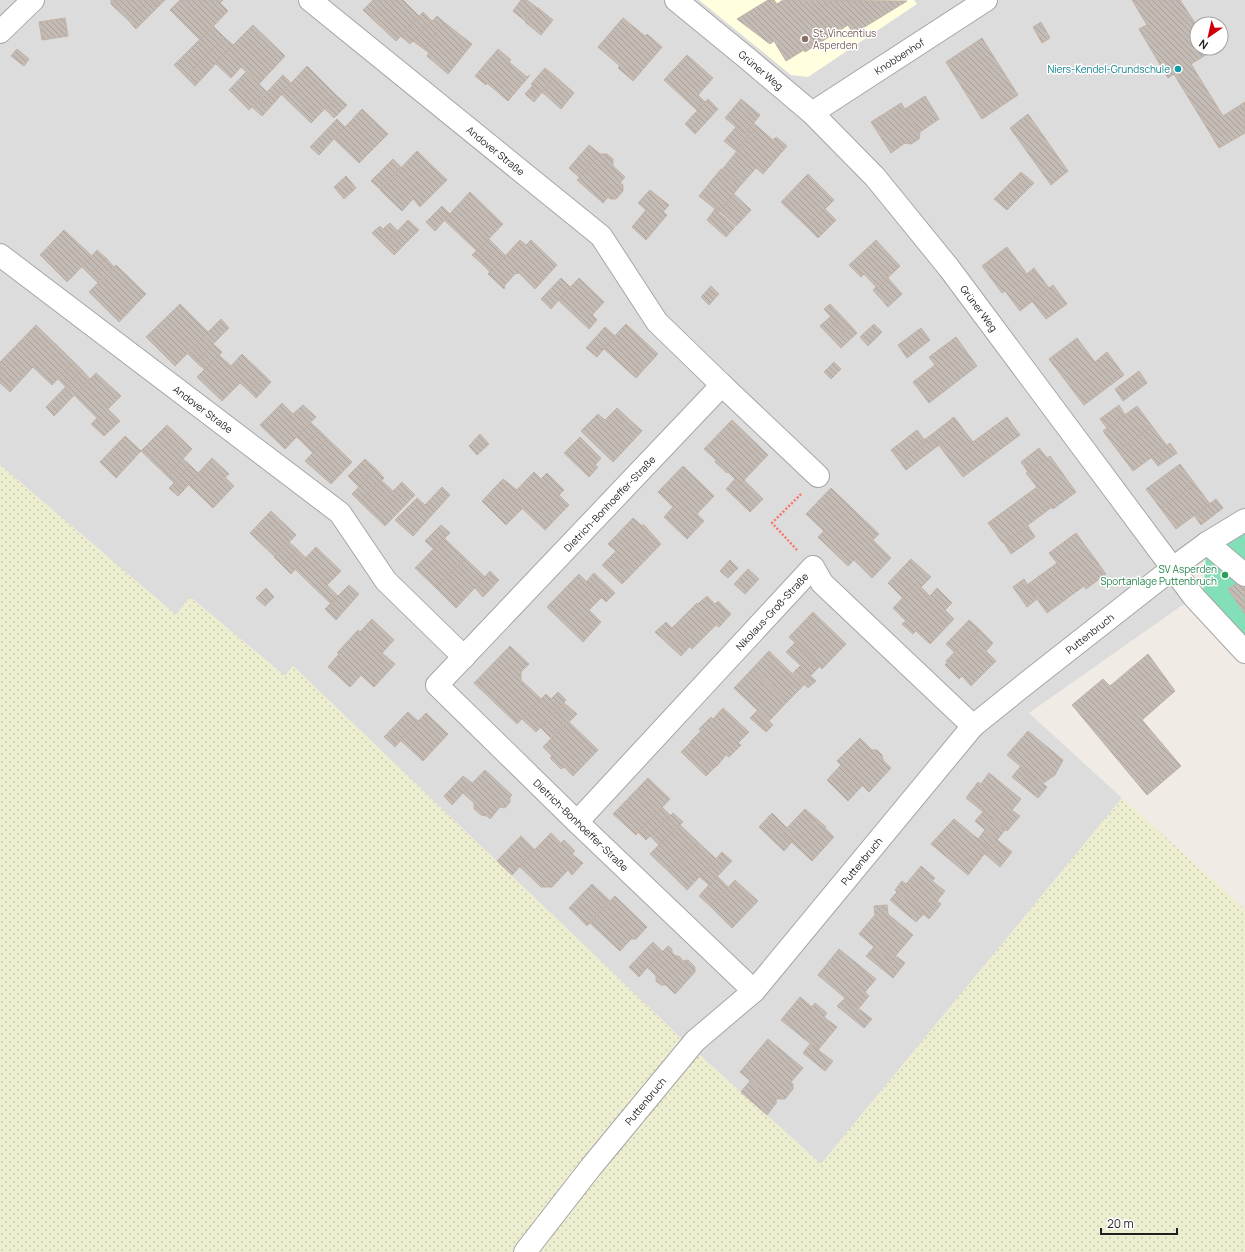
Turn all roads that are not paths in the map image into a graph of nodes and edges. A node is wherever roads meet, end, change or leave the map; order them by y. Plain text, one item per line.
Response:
1 (34, 0) edge
2 (310, 0) edge
3 (676, 0) edge
4 (986, 0) edge
5 (0, 32) edge
6 (812, 113) junction
7 (0, 255) edge
8 (722, 385) junction
9 (818, 476) road end
10 (1245, 520) edge
11 (1207, 543) junction
12 (1173, 568) junction
13 (1245, 575) edge
14 (1245, 652) edge
15 (464, 657) junction
16 (973, 726) junction
17 (576, 822) junction
18 (754, 991) junction
19 (525, 1252) edge

1 - 5 street
2 - 8 street, Andover Straße
3 - 6 street, Grüner Weg
4 - 6 street, Knobbenhof
6 - 12 street, Grüner Weg
7 - 15 street, Andover Straße
8 - 9 street
8 - 15 street, Dietrich-Bonhoeffer-Straße
10 - 11 street, Puttenbruch
11 - 12 street, Puttenbruch
11 - 13 street
12 - 14 street, Grüner Weg
12 - 16 street, Puttenbruch
15 - 17 street, Dietrich-Bonhoeffer-Straße
16 - 17 street, Nikolaus-Groß-Straße
16 - 18 street, Puttenbruch
17 - 18 street, Dietrich-Bonhoeffer-Straße
18 - 19 street, Puttenbruch

